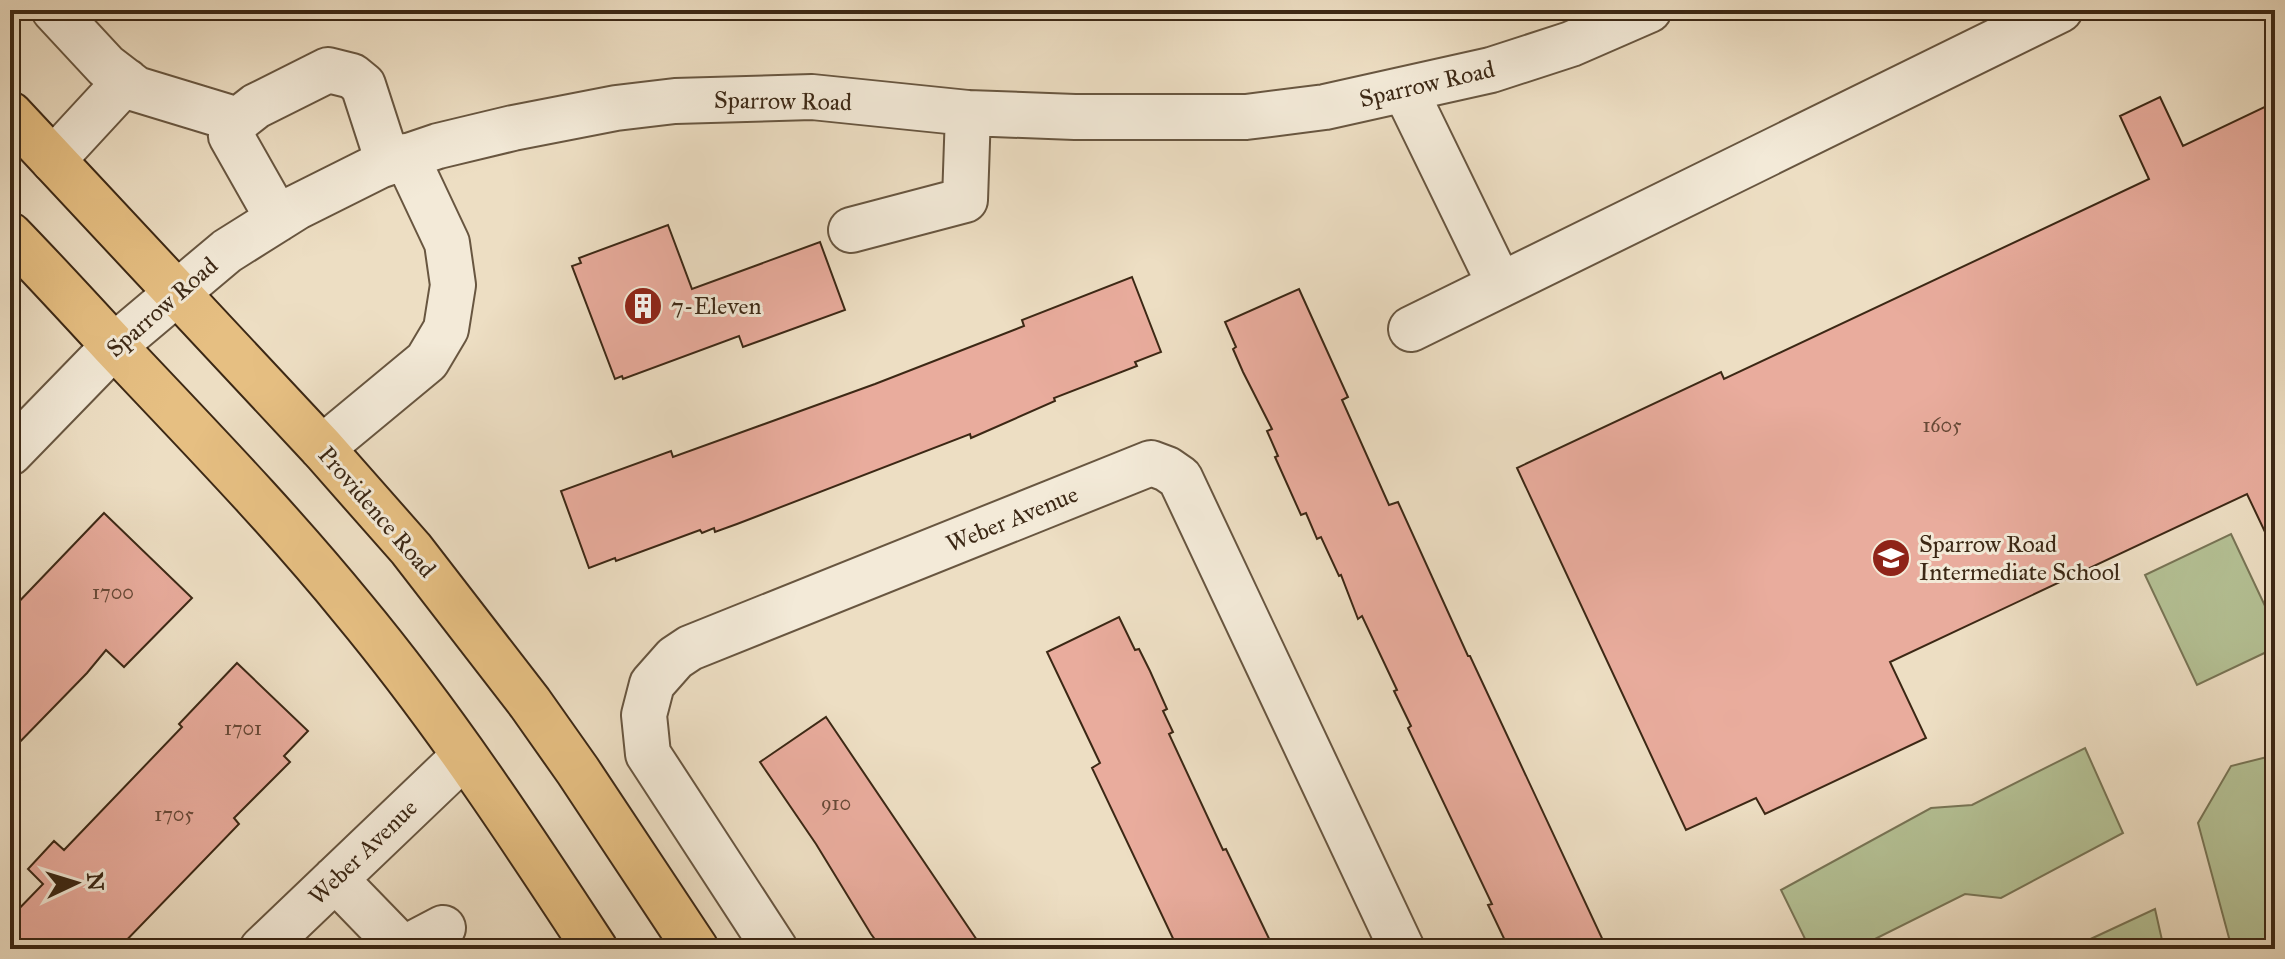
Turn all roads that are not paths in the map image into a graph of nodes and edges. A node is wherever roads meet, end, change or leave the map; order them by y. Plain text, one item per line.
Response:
1 (54, 10) edge
2 (1649, 10) edge
3 (2060, 10) edge
4 (126, 81) junction
5 (1405, 90) junction
6 (968, 113) junction
7 (10, 114) edge
8 (238, 120) junction
9 (397, 159) junction
10 (53, 160) junction
11 (278, 219) junction
12 (851, 230) dead end
13 (10, 235) edge
14 (1500, 285) junction
15 (177, 291) junction
16 (1411, 329) dead end
17 (114, 346) junction
18 (322, 448) junction
19 (10, 453) edge
20 (464, 756) junction
21 (335, 879) junction
22 (443, 928) dead end
23 (262, 949) edge
24 (595, 949) edge
25 (696, 949) edge
26 (775, 949) edge
27 (1402, 949) edge

1 - 4 street
2 - 5 street, Sparrow Road
3 - 14 street
4 - 8 street
4 - 10 street
5 - 6 street, Sparrow Road
5 - 14 street
6 - 9 street, Sparrow Road
6 - 12 street
7 - 10 main road, Providence Road
8 - 9 street
8 - 11 street
9 - 11 street, Sparrow Road
9 - 18 street
10 - 15 main road, Providence Road
11 - 15 street, Sparrow Road
13 - 17 main road
14 - 16 street
15 - 17 street, Sparrow Road
15 - 18 main road, Providence Road
17 - 19 street, Sparrow Road
17 - 20 main road
18 - 25 main road, Providence Road
20 - 21 street, Weber Avenue
20 - 24 main road
21 - 22 street
21 - 23 street, Weber Avenue
26 - 27 street, Weber Avenue

